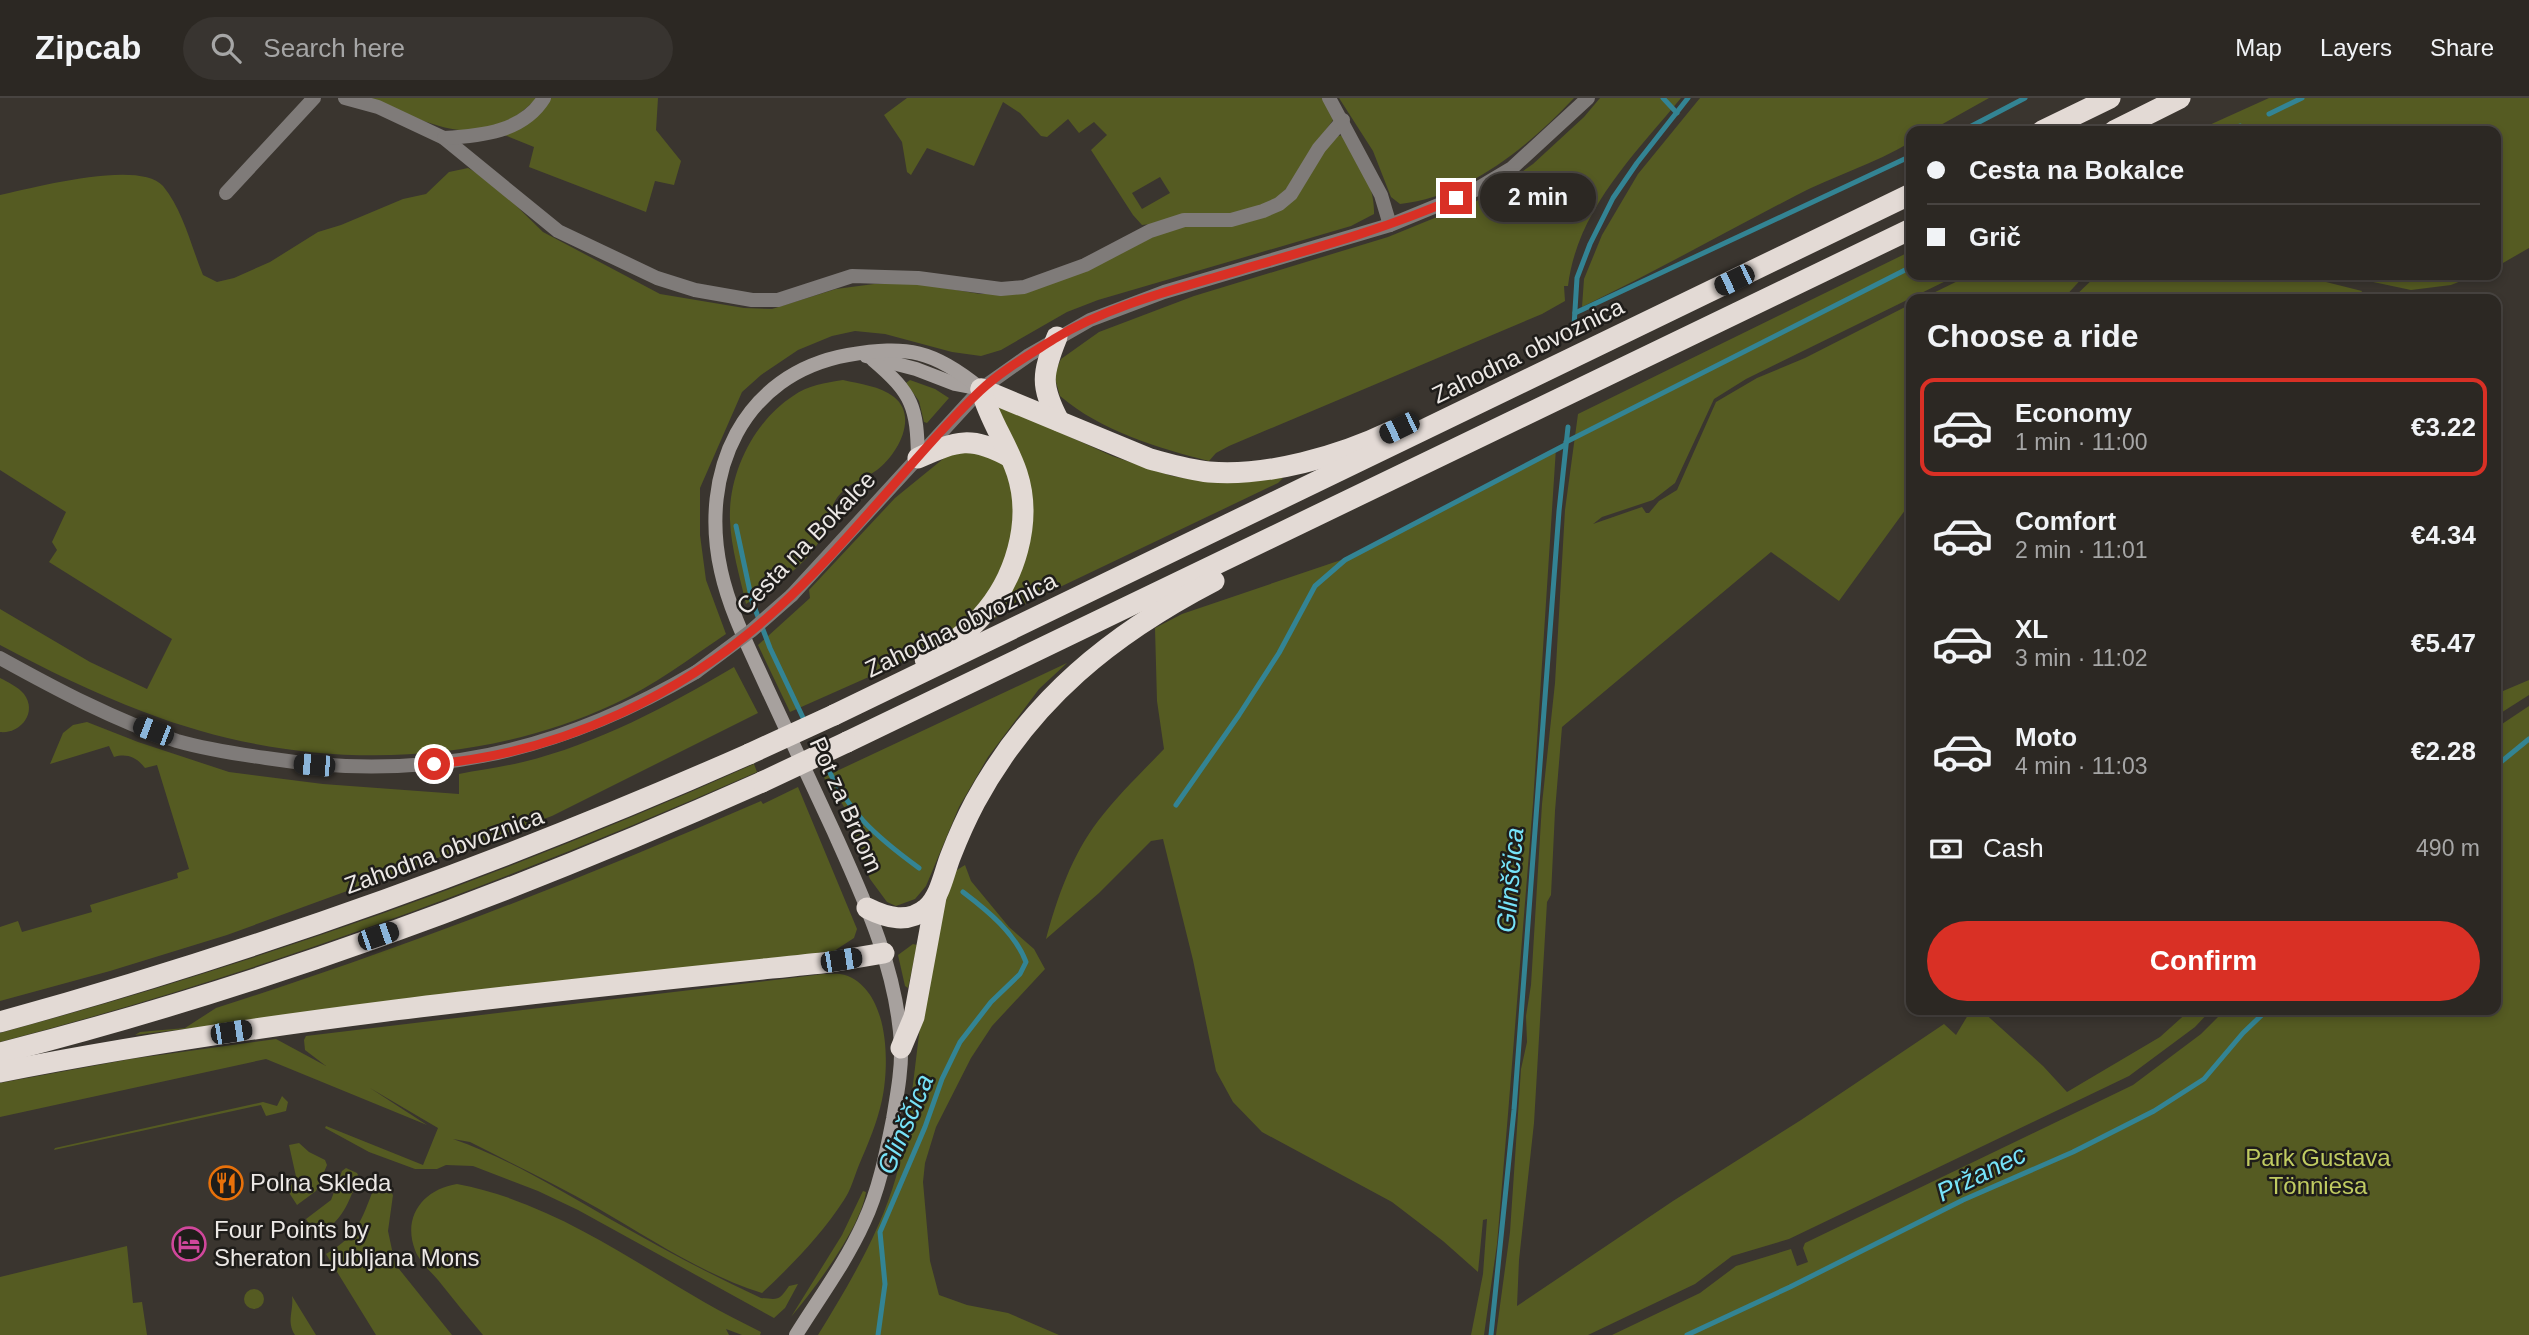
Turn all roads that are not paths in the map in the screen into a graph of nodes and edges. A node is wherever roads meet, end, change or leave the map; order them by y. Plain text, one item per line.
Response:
1 (314, 98) edge
2 (345, 98) edge
3 (544, 98) edge
4 (1329, 98) edge
5 (1588, 98) edge
6 (2110, 98) edge
7 (2179, 98) edge
8 (1343, 120) junction
9 (2052, 126) edge
10 (2124, 126) edge
11 (444, 138) junction
12 (226, 194) dead end
13 (1906, 196) edge
14 (1390, 225) junction
15 (1906, 231) edge
16 (1057, 337) junction
17 (863, 355) junction
18 (981, 389) junction
19 (1446, 420) junction
20 (1059, 421) junction
21 (1010, 457) junction
22 (918, 458) junction
23 (1277, 535) junction
24 (0, 659) edge
25 (908, 680) junction
26 (936, 896) junction
27 (867, 908) junction
28 (884, 953) junction
29 (0, 1022) edge
30 (901, 1048) junction
31 (0, 1053) edge
32 (0, 1072) edge
33 (796, 1335) edge

1 - 12 street
2 - 11 street
3 - 11 street
4 - 8 street
5 - 14 street, Cesta na Bokalce
6 - 9 highway
7 - 10 highway
8 - 11 street
8 - 14 street
13 - 19 highway, Zahodna obvoznica
14 - 16 street, Cesta na Bokalce
15 - 23 highway
16 - 18 street, Cesta na Bokalce
16 - 20 highway
17 - 18 main road, Pot za Brdom
17 - 22 main road
17 - 27 main road, Pot za Brdom
18 - 20 highway
18 - 21 highway
18 - 22 street, Cesta na Bokalce
19 - 20 highway
19 - 25 highway, Zahodna obvoznica
21 - 22 highway
21 - 25 highway
22 - 24 street, Cesta na Bokalce, bridge
23 - 26 highway
23 - 31 highway, bridge
25 - 29 highway, Zahodna obvoznica, bridge
26 - 27 highway
26 - 30 highway
27 - 28 main road, Pot za Brdom
28 - 30 main road, Pot za Brdom
28 - 32 highway
30 - 33 main road, Pot za Brdom

